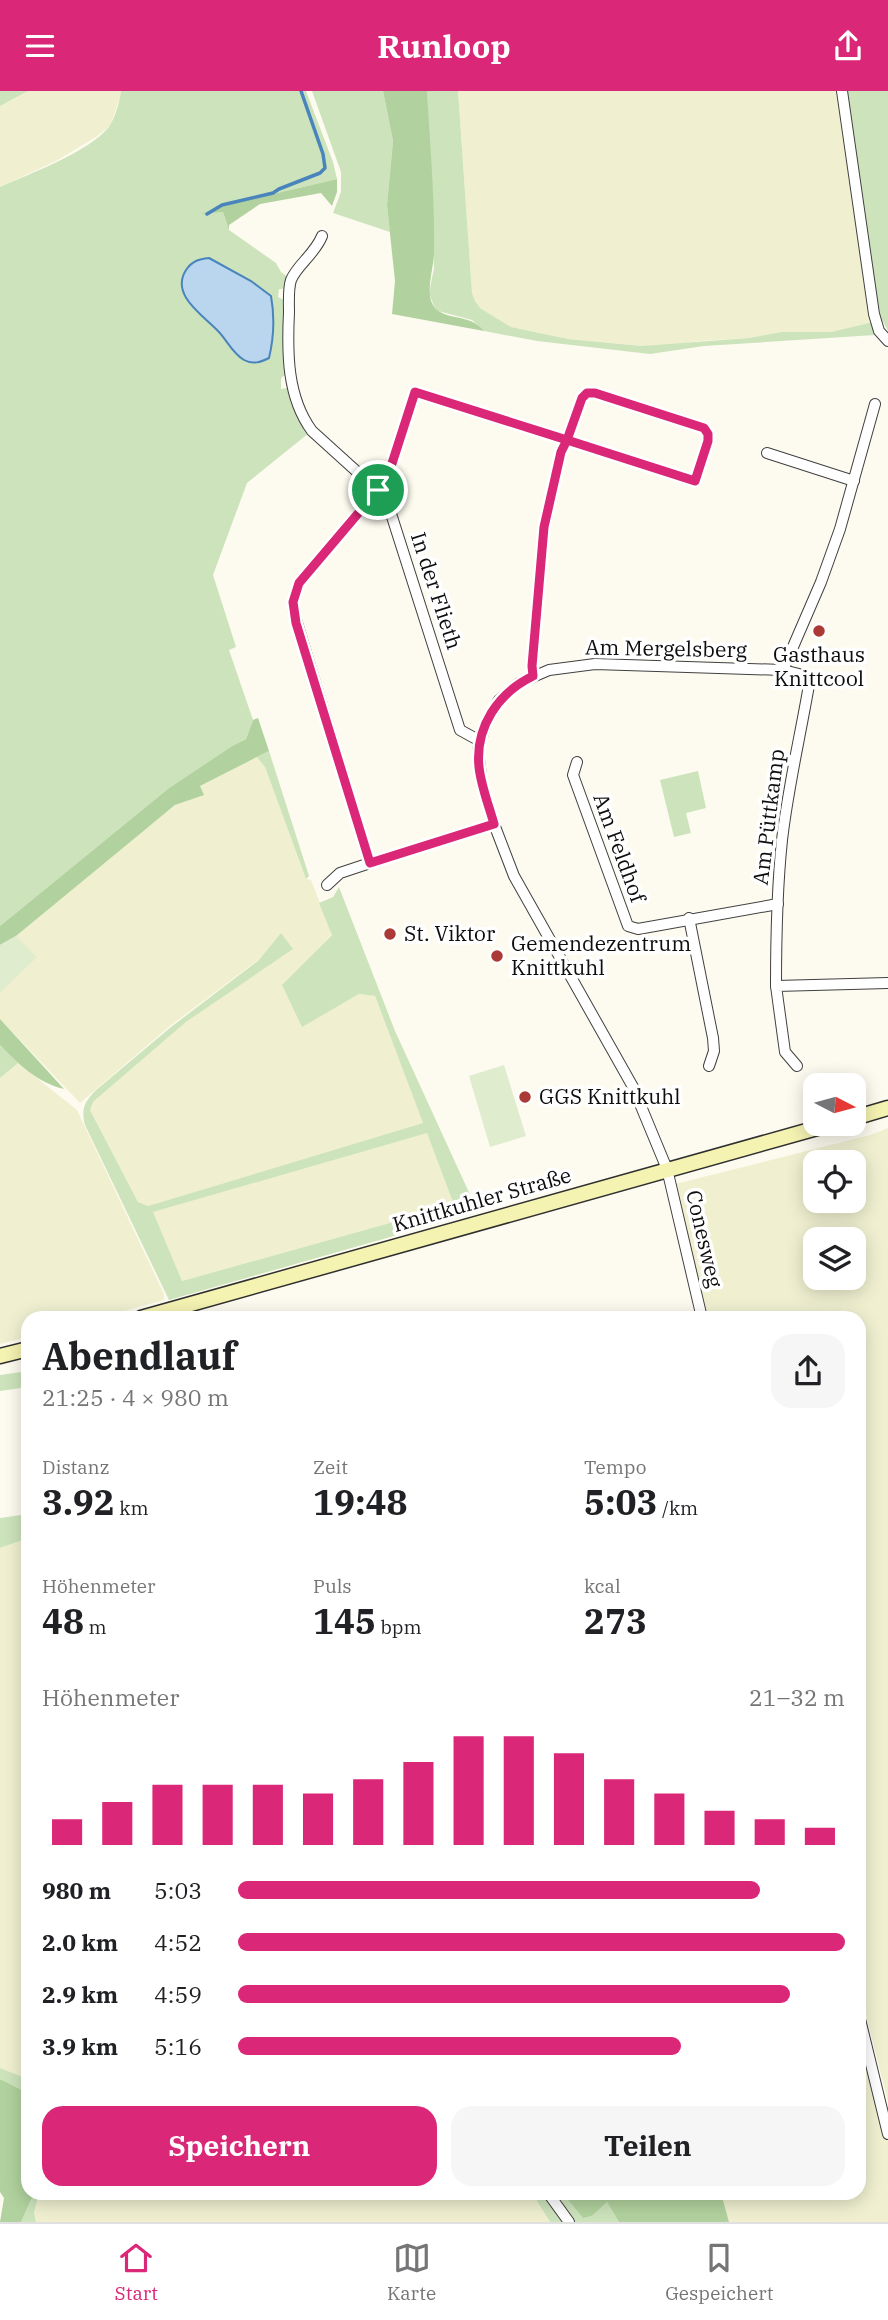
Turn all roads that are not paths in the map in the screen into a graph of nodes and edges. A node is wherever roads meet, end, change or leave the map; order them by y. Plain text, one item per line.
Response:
1 (842, 91) edge
2 (322, 236) dead end
3 (888, 341) edge
4 (875, 404) dead end
5 (567, 440) junction
6 (767, 453) dead end
7 (854, 481) junction
8 (378, 490) junction
9 (783, 670) junction
10 (533, 676) junction
11 (480, 741) junction
12 (577, 762) dead end
13 (494, 824) junction
14 (370, 863) junction
15 (327, 885) dead end
16 (778, 904) junction
17 (689, 918) junction
18 (888, 983) edge
19 (776, 986) junction
20 (709, 1066) dead end
21 (797, 1066) dead end
22 (888, 1108) edge
23 (866, 1114) edge
24 (803, 1132) edge
25 (667, 1169) junction
26 (166, 1311) edge
27 (700, 1311) edge
28 (21, 1351) edge
29 (0, 1356) edge
30 (866, 2043) edge
31 (888, 2134) edge
32 (553, 2200) edge
33 (569, 2222) edge

1 - 3 street
2 - 8 street, In der Flieth
4 - 7 street
5 - 5 street
5 - 8 street
5 - 10 street
6 - 7 street
7 - 9 street
8 - 11 street, In der Flieth
8 - 14 street
9 - 10 street, Am Mergelsberg
9 - 16 street, Am Püttkamp
10 - 11 street, Am Mergelsberg
11 - 13 street, Am Mergelsberg
12 - 17 street, Am Feldhof
13 - 14 street
13 - 25 street, Am Mergelsberg
14 - 15 street
16 - 17 street, Am Feldhof
16 - 19 street, Am Püttkamp
17 - 20 street
18 - 19 street
19 - 21 street, Am Püttkamp
22 - 23 street
24 - 25 street, Knittkuhler Straße
25 - 26 street, Knittkuhler Straße
25 - 27 street, Conesweg
28 - 29 street
30 - 31 street
32 - 33 street

